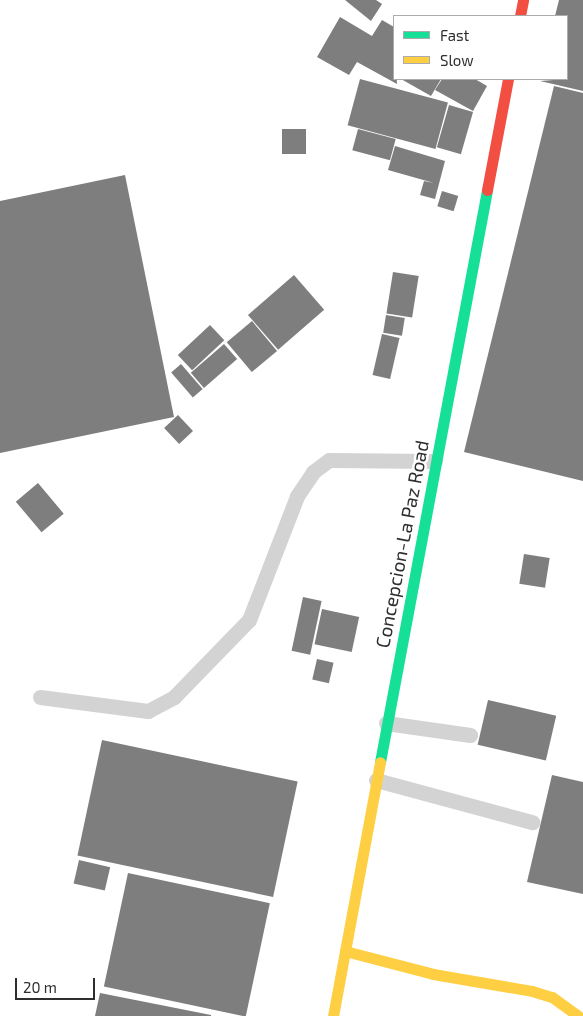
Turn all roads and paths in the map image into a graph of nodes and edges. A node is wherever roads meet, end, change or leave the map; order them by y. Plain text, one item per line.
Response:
1 (523, 0) edge
2 (520, 15) edge
3 (508, 80) edge
4 (435, 461) junction
5 (40, 697) dead end
6 (386, 723) junction
7 (470, 735) dead end
8 (376, 780) junction
9 (532, 822) dead end
10 (345, 951) junction
11 (333, 1016) edge
12 (578, 1016) edge

1 - 2 main road
3 - 4 main road, Concepcion-La Paz Road
4 - 5 lane
4 - 6 main road, Concepcion-La Paz Road
6 - 7 lane
6 - 8 main road, Concepcion-La Paz Road
8 - 9 lane
8 - 10 main road, Concepcion-La Paz Road
10 - 11 main road, Concepcion-La Paz Road
10 - 12 main road

